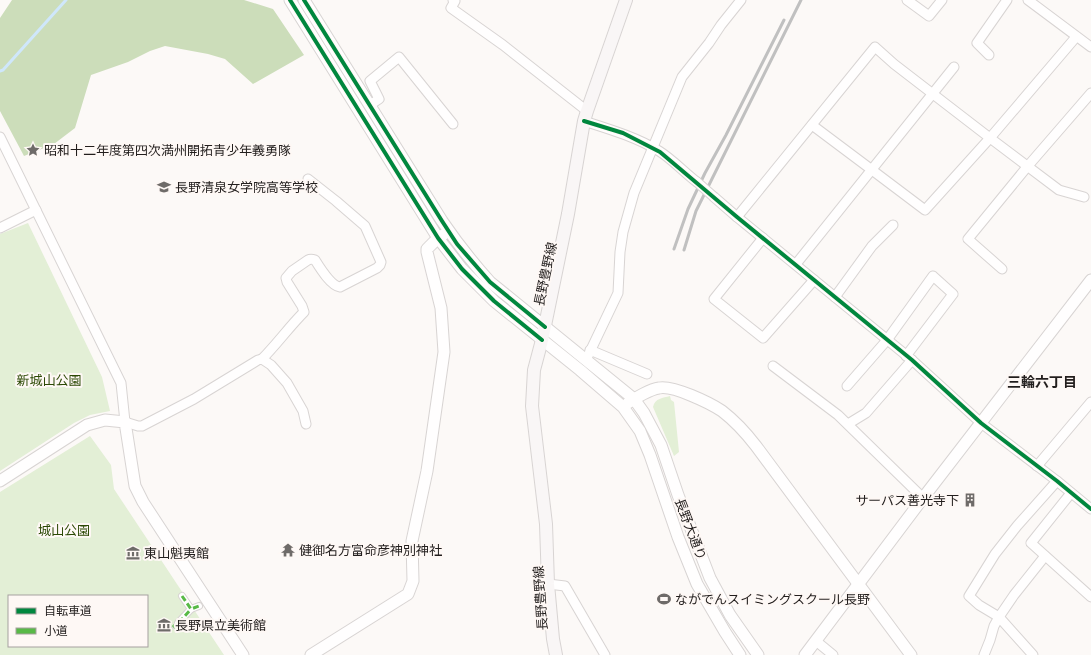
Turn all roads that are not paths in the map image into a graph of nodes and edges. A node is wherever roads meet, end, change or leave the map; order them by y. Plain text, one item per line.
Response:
1 (290, 0) edge
2 (304, 0) edge
3 (452, 0) edge
4 (626, 0) edge
5 (740, 0) edge
6 (906, 0) edge
7 (942, 0) edge
8 (1007, 0) edge
9 (1028, 0) edge
10 (1044, 0) edge
11 (1037, 7) junction
12 (1076, 37) junction
13 (1091, 48) edge
14 (990, 55) dead end
15 (954, 67) dead end
16 (1091, 93) edge
17 (933, 94) junction
18 (370, 105) junction
19 (585, 116) junction
20 (453, 124) dead end
21 (812, 126) junction
22 (0, 137) edge
23 (990, 138) junction
24 (652, 147) junction
25 (1027, 167) junction
26 (872, 170) junction
27 (308, 179) dead end
28 (1084, 197) dead end
29 (36, 210) junction
30 (738, 217) junction
31 (893, 225) dead end
32 (0, 228) edge
33 (449, 231) junction
34 (438, 238) junction
35 (763, 238) junction
36 (796, 264) junction
37 (1002, 268) dead end
38 (814, 280) junction
39 (1091, 280) edge
40 (835, 297) junction
41 (545, 327) junction
42 (542, 340) junction
43 (887, 340) junction
44 (588, 355) junction
45 (909, 358) junction
46 (262, 359) junction
47 (773, 366) dead end
48 (647, 374) dead end
49 (846, 386) dead end
50 (634, 399) junction
51 (1091, 402) edge
52 (623, 407) junction
53 (125, 422) junction
54 (981, 423) junction
55 (306, 424) dead end
56 (848, 424) junction
57 (1037, 466) junction
58 (0, 481) edge
59 (1057, 481) junction
60 (1071, 493) junction
61 (923, 498) junction
62 (1091, 509) edge
63 (1045, 556) junction
64 (548, 584) junction
65 (859, 584) junction
66 (182, 596) dead end
67 (1091, 597) edge
68 (199, 606) dead end
69 (191, 609) junction
70 (999, 617) junction
71 (178, 623) tunnel mouth
72 (816, 641) junction
73 (244, 655) edge
74 (311, 655) edge
75 (556, 655) edge
76 (604, 655) edge
77 (740, 655) edge
78 (758, 655) edge
79 (805, 655) edge
80 (832, 655) edge
81 (911, 655) edge
82 (984, 655) edge
83 (1033, 655) edge

1 - 34 street, 長野大通り
2 - 18 street, 長野大通り
3 - 19 street
4 - 19 main road, 長野豊野線
5 - 24 street
6 - 7 street
8 - 14 street
9 - 11 street
10 - 11 street
11 - 12 street
12 - 13 street
12 - 23 street
15 - 17 street
16 - 25 street
17 - 21 street
17 - 23 street
17 - 26 street
18 - 20 street
18 - 33 street, 長野大通り
19 - 24 street
19 - 41 main road, 長野豊野線
21 - 26 street
21 - 30 street
22 - 29 street
23 - 25 street
23 - 26 street
24 - 30 street, bridge
24 - 44 street
25 - 28 street
25 - 37 street
26 - 36 street
27 - 46 street
29 - 32 street
29 - 53 street
30 - 35 street
31 - 40 street
33 - 34 street
33 - 41 street, 長野大通り
34 - 42 street, 長野大通り
34 - 74 street
35 - 36 street
35 - 38 street
36 - 38 street
38 - 40 street
39 - 54 street
40 - 43 street
41 - 42 main road, 長野豊野線
41 - 44 street, 長野大通り
42 - 52 street, 長野大通り
42 - 64 main road, 長野豊野線
43 - 45 street
43 - 45 street
43 - 49 street
44 - 48 street
44 - 50 street, 長野大通り
45 - 54 street
45 - 56 street
46 - 53 street
46 - 55 street
47 - 56 street
50 - 52 street
50 - 65 street
50 - 78 street, 長野大通り
51 - 57 street
52 - 77 street, 長野大通り
53 - 58 street
53 - 73 street
54 - 57 street
54 - 61 street
56 - 61 street
57 - 59 street
59 - 60 street
59 - 70 street
60 - 62 street
60 - 63 street
61 - 65 street
63 - 67 street
63 - 70 street
64 - 75 main road, 長野豊野線
64 - 76 street
65 - 72 street
65 - 81 street
66 - 69 street
68 - 69 street
69 - 71 street
70 - 82 street
70 - 83 street
72 - 79 street
72 - 80 street

